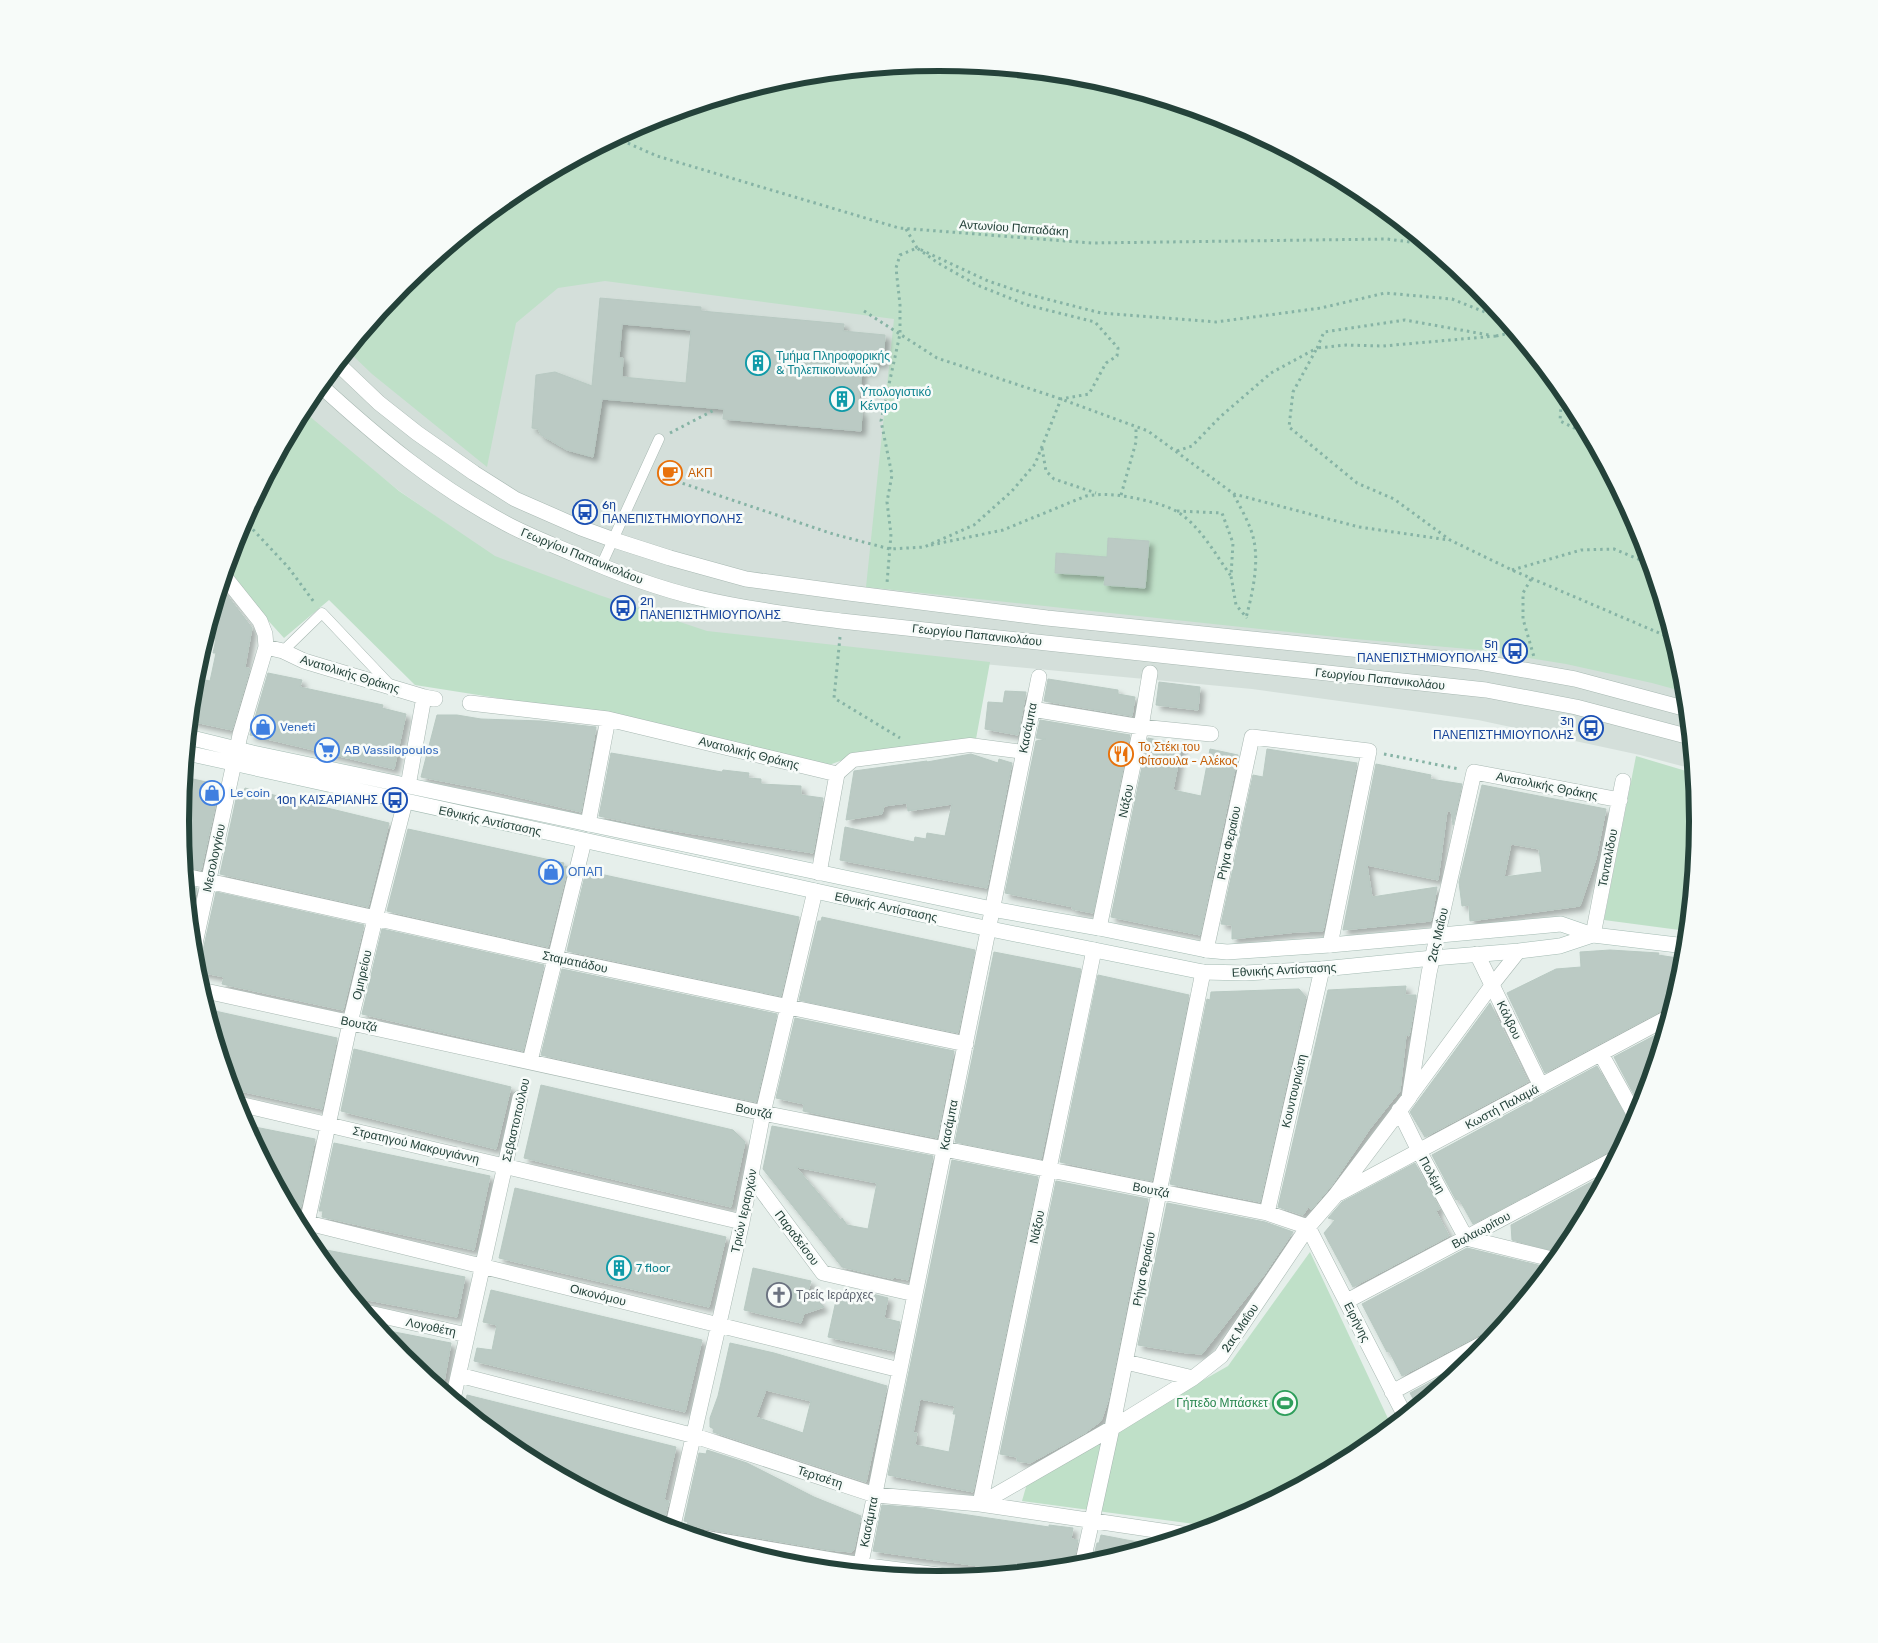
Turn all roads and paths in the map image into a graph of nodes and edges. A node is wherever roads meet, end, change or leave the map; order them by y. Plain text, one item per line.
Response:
1 (624, 141) edge
2 (906, 229) junction
3 (1417, 243) edge
4 (917, 248) junction
5 (864, 311) dead end
6 (1492, 315) edge
7 (1508, 333) edge
8 (900, 334) junction
9 (1496, 336) junction
10 (1317, 348) junction
11 (342, 368) edge
12 (326, 390) edge
13 (1061, 399) junction
14 (1561, 403) edge
15 (716, 409) dead end
16 (1136, 427) junction
17 (1579, 430) edge
18 (659, 439) joint
19 (1042, 448) junction
20 (1176, 451) junction
21 (645, 471) junction
22 (1098, 494) junction
23 (1234, 494) junction
24 (1121, 495) junction
25 (1177, 511) junction
26 (250, 526) edge
27 (614, 540) junction
28 (1450, 540) junction
29 (924, 546) junction
30 (890, 549) junction
31 (1642, 561) edge
32 (601, 566) junction
33 (1512, 570) junction
34 (1231, 576) junction
35 (1531, 579) junction
36 (228, 582) edge
37 (886, 598) junction
38 (322, 613) junction
39 (1247, 618) junction
40 (841, 621) junction
41 (1666, 637) edge
42 (1242, 638) junction
43 (266, 647) junction
44 (283, 651) junction
45 (1536, 672) junction
46 (1150, 673) dead end
47 (1039, 676) dead end
48 (391, 686) junction
49 (470, 703) dead end
50 (1680, 707) edge
51 (1032, 709) junction
52 (608, 719) junction
53 (1141, 727) junction
54 (1211, 734) dead end
55 (1684, 735) edge
56 (193, 738) edge
57 (237, 750) junction
58 (922, 751) junction
59 (1369, 751) junction
60 (1024, 752) junction
61 (192, 754) edge
62 (233, 765) junction
63 (1474, 772) junction
64 (837, 774) junction
65 (1623, 781) dead end
66 (408, 786) junction
67 (1620, 800) junction
68 (405, 802) junction
69 (588, 824) junction
70 (584, 841) junction
71 (819, 873) junction
72 (191, 877) edge
73 (209, 882) junction
74 (815, 892) junction
75 (992, 910) junction
76 (375, 919) junction
77 (1099, 928) junction
78 (989, 929) junction
79 (197, 934) edge
80 (1593, 935) junction
81 (1439, 936) junction
82 (1330, 945) junction
83 (1679, 945) edge
84 (1094, 950) junction
85 (1206, 950) junction
86 (1520, 951) junction
87 (1476, 954) junction
88 (555, 958) junction
89 (1433, 958) junction
90 (1322, 969) junction
91 (1203, 972) junction
92 (1492, 985) junction
93 (208, 992) edge
94 (789, 1008) junction
95 (1663, 1021) edge
96 (350, 1023) junction
97 (966, 1044) junction
98 (1601, 1054) junction
99 (530, 1061) junction
100 (1541, 1086) junction
101 (520, 1098) dead end
102 (1409, 1098) junction
103 (245, 1105) edge
104 (1632, 1109) edge
105 (1400, 1110) junction
106 (763, 1113) junction
107 (328, 1125) junction
108 (944, 1149) junction
109 (1419, 1151) junction
110 (1607, 1163) edge
111 (505, 1166) junction
112 (1049, 1170) junction
113 (751, 1176) junction
114 (1160, 1192) junction
115 (1335, 1196) junction
116 (1267, 1214) junction
117 (304, 1221) edge
118 (742, 1222) junction
119 (1308, 1227) junction
120 (309, 1228) edge
121 (1466, 1238) junction
122 (1548, 1258) edge
123 (483, 1266) junction
124 (915, 1294) junction
125 (1347, 1301) junction
126 (373, 1314) edge
127 (719, 1325) junction
128 (467, 1335) junction
129 (1473, 1349) edge
130 (1126, 1362) junction
131 (900, 1370) junction
132 (459, 1375) junction
133 (1193, 1378) junction
134 (1392, 1392) junction
135 (454, 1394) edge
136 (1403, 1412) edge
137 (1112, 1428) junction
138 (694, 1436) junction
139 (875, 1495) junction
140 (980, 1504) junction
141 (1091, 1520) junction
142 (674, 1523) edge
143 (1176, 1533) edge
144 (760, 1549) edge
145 (1084, 1557) edge
146 (827, 1563) edge
147 (859, 1567) edge

1 - 2 path, Αντωνίου Παπαδάκη
2 - 3 path, Αντωνίου Παπαδάκη
2 - 4 path
4 - 6 path
4 - 8 path
4 - 13 path
5 - 8 path
7 - 9 path
8 - 13 path
8 - 30 path
9 - 10 path
9 - 10 path
10 - 20 path
10 - 28 path
11 - 27 street, Γεωργίου Παπανικολάου
12 - 32 street, Γεωργίου Παπανικολάου
13 - 16 path
13 - 19 path
14 - 17 path
15 - 18 path
16 - 20 path
16 - 24 path
18 - 21 lane
19 - 22 path
19 - 29 path
20 - 23 path
21 - 27 lane
21 - 30 path
22 - 24 path
22 - 29 path
23 - 28 path
23 - 39 path
24 - 25 path
25 - 34 path
25 - 34 path
26 - 38 path
27 - 32 lane
27 - 37 street, Γεωργίου Παπανικολάου
28 - 33 path
29 - 30 path
30 - 37 path
31 - 33 path
32 - 40 street, Γεωργίου Παπανικολάου
33 - 35 path
34 - 39 path
35 - 41 path
35 - 45 path
36 - 43 street
37 - 42 street, Γεωργίου Παπανικολάου
38 - 44 lane
38 - 48 lane
39 - 42 path
40 - 55 street, Γεωργίου Παπανικολάου
40 - 58 path
42 - 45 street, Γεωργίου Παπανικολάου
43 - 44 street, Ανατολικής Θράκης
43 - 57 street, Μεσολογγίου
44 - 48 street, Ανατολικής Θράκης
45 - 50 street, Γεωργίου Παπανικολάου
46 - 53 street, Νάξου
47 - 51 street, Κασάμπα
48 - 66 street, Ανατολικής Θράκης
49 - 52 street, Ανατολικής Θράκης
51 - 53 street
51 - 60 street, Κασάμπα
52 - 64 street, Ανατολικής Θράκης
52 - 69 street
53 - 54 street
53 - 77 street, Νάξου
56 - 57 street, Εθνικής Αντίστασης
57 - 62 street, Μεσολογγίου
57 - 66 street, Εθνικής Αντίστασης
58 - 60 street
58 - 64 street
59 - 63 path
59 - 82 street
59 - 85 street, Ρήγα Φεραίου
60 - 75 street, Κασάμπα
61 - 62 street, Εθνικής Αντίστασης
62 - 68 street, Εθνικής Αντίστασης
62 - 73 street, Μεσολογγίου
63 - 67 street, Ανατολικής Θράκης
63 - 81 street, 2ας Μαΐου
64 - 71 street
65 - 67 street, Τανταλίδου
66 - 69 street, Εθνικής Αντίστασης
67 - 80 street, Τανταλίδου
68 - 70 street, Εθνικής Αντίστασης
68 - 76 street, Ομηρείου
69 - 71 street, Εθνικής Αντίστασης
70 - 74 street, Εθνικής Αντίστασης
70 - 88 street, Σεβαστοπούλου
71 - 75 street, Εθνικής Αντίστασης
72 - 73 street, Σταματιάδου
73 - 76 street, Σταματιάδου
73 - 79 street, Μεσολογγίου
74 - 78 street, Εθνικής Αντίστασης
74 - 94 street, Τριών Ιεραρχών
75 - 77 street, Εθνικής Αντίστασης
75 - 78 street, Κασάμπα
76 - 88 street, Σταματιάδου
76 - 96 street, Ομηρείου
77 - 85 street, Εθνικής Αντίστασης
78 - 84 street, Εθνικής Αντίστασης
78 - 97 street, Κασάμπα
80 - 81 street, Εθνικής Αντίστασης
80 - 83 street, Εθνικής Αντίστασης
80 - 86 street, Εθνικής Αντίστασης
81 - 82 street, Εθνικής Αντίστασης
81 - 89 street, 2ας Μαΐου
82 - 85 street, Εθνικής Αντίστασης
84 - 91 street, Εθνικής Αντίστασης
84 - 112 street, Νάξου
86 - 87 street, Εθνικής Αντίστασης
86 - 92 street, 2ας Μαΐου
87 - 89 street, Εθνικής Αντίστασης
87 - 92 street, Κάλβου
88 - 94 street, Σταματιάδου
88 - 99 street, Σεβαστοπούλου
89 - 90 street, Εθνικής Αντίστασης
89 - 102 street, 2ας Μαΐου
90 - 91 street, Εθνικής Αντίστασης
90 - 116 street, Κουντουριώτη
91 - 114 street, Ρήγα Φεραίου
92 - 100 street, Κάλβου
92 - 102 street, 2ας Μαΐου
93 - 96 street, Βουτζά
94 - 97 street, Σταματιάδου
94 - 106 street, Τριών Ιεραρχών
95 - 98 street, Κωστή Παλαμά
96 - 99 street, Βουτζά
96 - 107 street, Ομηρείου
97 - 108 street, Κασάμπα
98 - 100 street, Κωστή Παλαμά
98 - 104 street
99 - 106 street, Βουτζά
100 - 109 street, Κωστή Παλαμά
101 - 111 street, Σεβαστοπούλου
102 - 105 street, 2ας Μαΐου
103 - 107 street, Στρατηγού Μακρυγιάννη
105 - 109 street, Πολέμη
105 - 115 street, 2ας Μαΐου
106 - 108 street, Βουτζά
106 - 113 street, Τριών Ιεραρχών
107 - 111 street, Στρατηγού Μακρυγιάννη
107 - 117 street, Ομηρείου
108 - 112 street, Βουτζά
108 - 124 street, Κασάμπα
109 - 115 street, Κωστή Παλαμά
109 - 121 street, Πολέμη
110 - 121 street, Βαλαωρίτου
111 - 118 street, Στρατηγού Μακρυγιάννη
111 - 123 street, Σεβαστοπούλου
112 - 114 street, Βουτζά
112 - 140 street, Νάξου
113 - 118 street, Τριών Ιεραρχών
113 - 124 street, Παραδείσου
114 - 116 street, Βουτζά
114 - 130 street, Ρήγα Φεραίου
115 - 119 street, 2ας Μαΐου
116 - 119 street, Βουτζά
118 - 127 street, Τριών Ιεραρχών
119 - 125 street, Ειρήνης
119 - 133 street, 2ας Μαΐου
120 - 123 street, Οικονόμου
121 - 122 street
121 - 125 street, Βαλαωρίτου
123 - 127 street, Οικονόμου
123 - 128 street, Σεβαστοπούλου
124 - 131 street, Κασάμπα
125 - 134 street, Ειρήνης
126 - 128 street, Λογοθέτη
127 - 131 street, Οικονόμου
127 - 138 street, Τριών Ιεραρχών
128 - 132 street, Σεβαστοπούλου
129 - 134 street
130 - 133 street
130 - 137 street, Ρήγα Φεραίου
131 - 139 street, Κασάμπα
132 - 135 street, Σεβαστοπούλου
132 - 138 street, Τερτσέτη
133 - 137 street, 2ας Μαΐου
134 - 136 street, Ειρήνης
137 - 140 street, 2ας Μαΐου
137 - 141 street, Ρήγα Φεραίου
138 - 139 street, Τερτσέτη
138 - 142 street, Τριών Ιεραρχών
139 - 140 street, Τερτσέτη
139 - 147 street, Κασάμπα
140 - 141 street, Τερτσέτη
141 - 143 street, Τερτσέτη
141 - 145 street, Ρήγα Φεραίου
144 - 146 street

